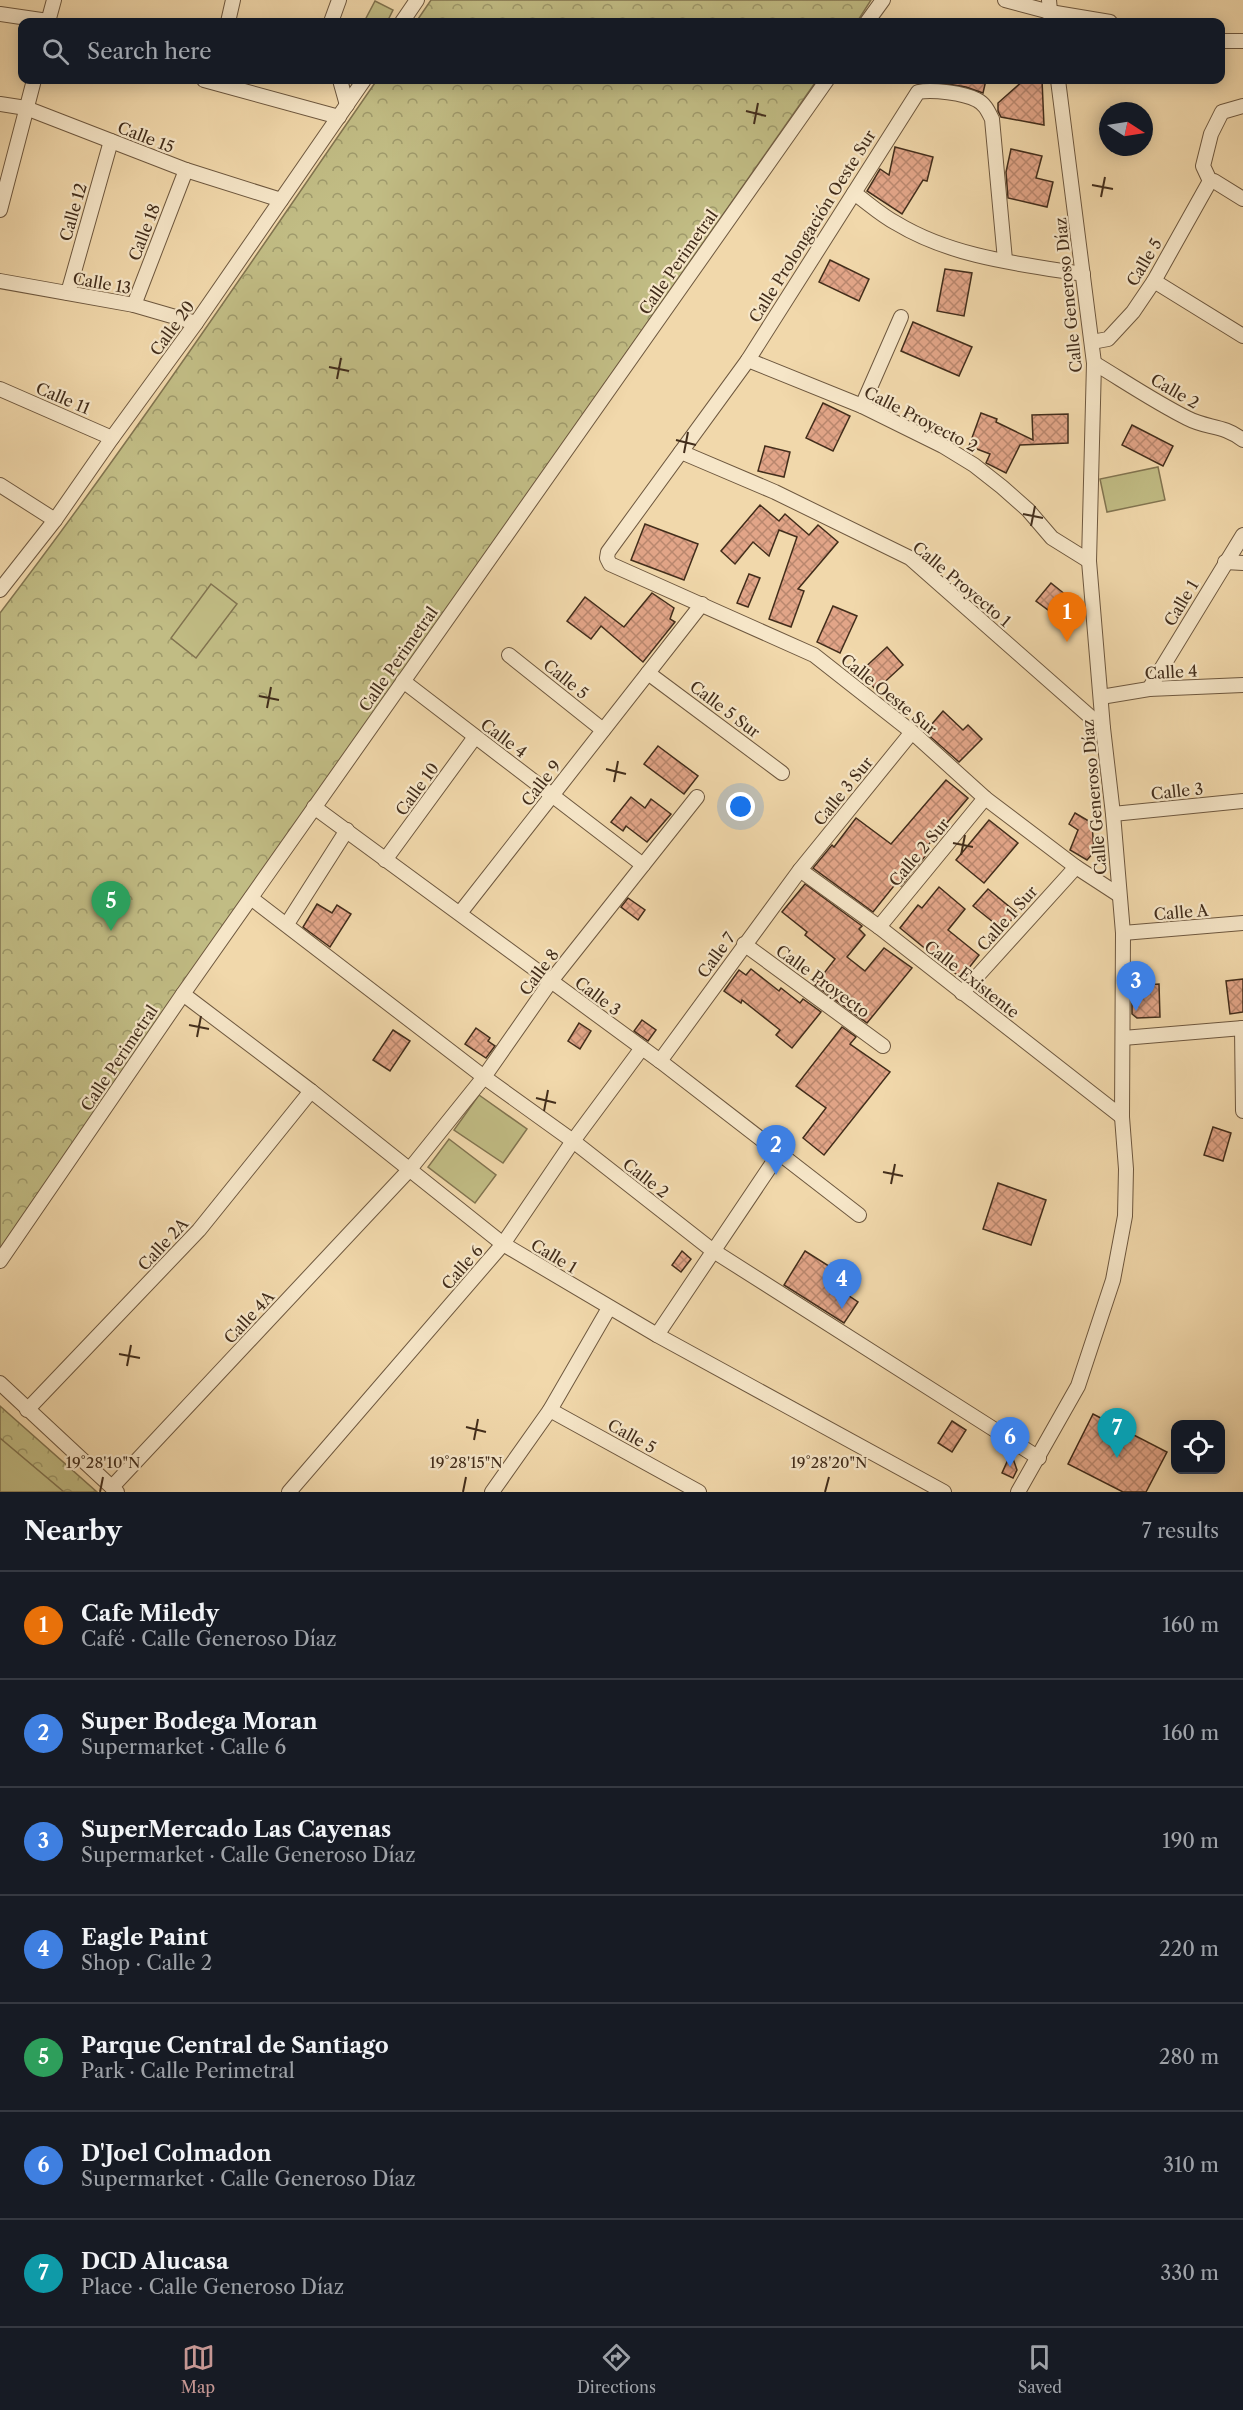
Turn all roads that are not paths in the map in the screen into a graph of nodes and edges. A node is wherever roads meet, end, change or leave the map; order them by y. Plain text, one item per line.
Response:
1 (54, 0) edge
2 (234, 0) edge
3 (339, 0) edge
4 (417, 0) edge
5 (883, 0) edge
6 (1005, 0) edge
7 (1050, 12) edge
8 (0, 14) edge
9 (24, 18) edge
10 (49, 18) edge
11 (229, 18) edge
12 (332, 18) edge
13 (405, 18) edge
14 (870, 18) edge
15 (1086, 18) edge
16 (1225, 41) edge
17 (1243, 41) edge
18 (33, 84) edge
19 (222, 84) edge
20 (340, 84) edge
21 (361, 84) edge
22 (824, 84) edge
23 (1059, 84) edge
24 (0, 104) edge
25 (1243, 106) edge
26 (26, 108) junction
27 (343, 111) junction
28 (111, 141) junction
29 (186, 170) junction
30 (1210, 182) junction
31 (854, 193) junction
32 (281, 200) junction
33 (1243, 200) edge
34 (0, 210) edge
35 (1005, 260) junction
36 (1083, 274) junction
37 (0, 281) edge
38 (1154, 281) junction
39 (68, 293) junction
40 (134, 305) junction
41 (901, 317) dead end
42 (196, 323) junction
43 (1243, 336) edge
44 (1092, 342) junction
45 (748, 360) junction
46 (1094, 363) junction
47 (0, 389) edge
48 (862, 406) junction
49 (112, 438) junction
50 (1243, 440) edge
51 (681, 452) junction
52 (0, 485) edge
53 (55, 520) junction
54 (1243, 535) edge
55 (1089, 561) junction
56 (1225, 562) junction
57 (1243, 563) edge
58 (610, 564) joint
59 (1, 586) edge
60 (702, 604) junction
61 (509, 655) dead end
62 (648, 673) junction
63 (402, 681) junction
64 (1243, 685) edge
65 (1149, 689) junction
66 (1101, 697) junction
67 (1103, 728) junction
68 (603, 730) junction
69 (912, 732) junction
70 (475, 737) junction
71 (782, 772) dead end
72 (552, 795) junction
73 (697, 797) dead end
74 (986, 798) junction
75 (1243, 801) edge
76 (315, 807) junction
77 (1113, 814) junction
78 (347, 830) junction
79 (385, 860) junction
80 (643, 865) junction
81 (1076, 867) junction
82 (800, 870) junction
83 (1119, 895) junction
84 (251, 898) junction
85 (460, 914) junction
86 (1243, 923) edge
87 (287, 924) junction
88 (879, 927) junction
89 (1123, 933) junction
90 (744, 944) junction
91 (552, 981) junction
92 (962, 993) junction
93 (183, 994) junction
94 (1243, 1028) edge
95 (1123, 1038) junction
96 (883, 1046) dead end
97 (642, 1048) junction
98 (660, 1061) junction
99 (484, 1077) junction
100 (311, 1091) junction
101 (1243, 1111) edge
102 (1122, 1117) junction
103 (573, 1141) junction
104 (780, 1152) junction
105 (410, 1169) junction
106 (859, 1215) dead end
107 (503, 1244) junction
108 (712, 1250) junction
109 (0, 1261) edge
110 (609, 1308) junction
111 (657, 1335) junction
112 (0, 1383) edge
113 (27, 1410) junction
114 (550, 1410) junction
115 (1039, 1458) junction
116 (114, 1490) edge
117 (289, 1492) edge
118 (492, 1492) edge
119 (699, 1492) edge
120 (944, 1492) edge
121 (1018, 1492) edge

1 - 10 street
2 - 11 street
3 - 12 street
4 - 13 street
5 - 14 street
6 - 7 street
7 - 15 street
8 - 9 street
16 - 17 street
18 - 26 street
19 - 27 street
20 - 27 street
21 - 27 street, Calle 20
22 - 63 street, Calle Perimetral
23 - 36 street, Calle Generoso Díaz
24 - 26 street, Calle 15
25 - 30 street
26 - 28 street, Calle 15
26 - 34 street
27 - 32 street, Calle 20
28 - 29 street, Calle 15
28 - 39 street, Calle 12
29 - 32 street, Calle 15
29 - 40 street, Calle 18
30 - 33 street
30 - 38 street, Calle 5
31 - 35 street
31 - 35 street, Calle Prolongación Oeste Sur
31 - 45 street, Calle Prolongación Oeste Sur
32 - 42 street, Calle 20
35 - 36 street
36 - 44 street, Calle Generoso Díaz
37 - 39 street, Calle 13
38 - 43 street
38 - 44 street, Calle 5
39 - 40 street, Calle 13
40 - 42 street, Calle 13
41 - 48 street
42 - 49 street, Calle 20
44 - 46 street, Calle Generoso Díaz
45 - 48 street, Calle Proyecto 2
45 - 51 street, Calle Prolongación Oeste Sur
46 - 50 street, Calle 2
46 - 55 street, Calle Generoso Díaz
47 - 49 street, Calle 11
48 - 55 street, Calle Proyecto 2
49 - 53 street, Calle 20
51 - 58 street, Calle Prolongación Oeste Sur
51 - 67 street, Calle Proyecto 1
52 - 53 street
53 - 59 street, Calle 20
54 - 56 street, Calle 1
55 - 66 street, Calle Generoso Díaz
56 - 57 street
56 - 65 street, Calle 1
58 - 60 street, Calle Oeste Sur
60 - 62 street, Calle 9
60 - 69 street, Calle Oeste Sur
61 - 68 street, Calle 5
62 - 68 street, Calle 9
62 - 71 street, Calle 5 Sur
63 - 70 street, Calle 4
63 - 76 street, Calle Perimetral
64 - 65 street, Calle 4
65 - 66 street, Calle 4
66 - 67 street, Calle Generoso Díaz
67 - 77 street, Calle Generoso Díaz
68 - 72 street, Calle 9
69 - 74 street, Calle Oeste Sur
69 - 82 street, Calle 3 Sur
70 - 72 street, Calle 4
70 - 79 street, Calle 10
72 - 80 street, Calle 4
72 - 85 street, Calle 9
73 - 80 street, Calle 8
74 - 81 street, Calle Oeste Sur
74 - 88 street, Calle 2 Sur
75 - 77 street, Calle 3
76 - 78 street, Calle 3
76 - 84 street, Calle Perimetral
77 - 83 street, Calle Generoso Díaz
78 - 79 street, Calle 3
78 - 87 street
79 - 85 street, Calle 3
80 - 91 street, Calle 8
81 - 83 street, Calle Oeste Sur
81 - 92 street, Calle 1 Sur
82 - 88 street, Calle Existente
82 - 90 street, Calle 7
83 - 89 street, Calle Generoso Díaz
84 - 87 street, Calle 2
84 - 93 street, Calle Perimetral
85 - 91 street, Calle 3
86 - 89 street, Calle A
87 - 99 street, Calle 2
88 - 92 street, Calle Existente
89 - 95 street, Calle Generoso Díaz
90 - 96 street, Calle Proyecto
90 - 98 street, Calle 7
91 - 97 street, Calle 3
91 - 99 street, Calle 8
92 - 102 street, Calle Existente
93 - 100 street, Calle 1
93 - 109 street, Calle Perimetral
94 - 95 street
94 - 101 street
95 - 102 street, Calle Generoso Díaz
97 - 98 street, Calle 3
97 - 103 street, Calle 6
98 - 104 street, Calle 3
99 - 103 street, Calle 2
99 - 105 street, Calle 8
100 - 105 street, Calle 1
100 - 113 street, Calle 2A
102 - 115 street, Calle Generoso Díaz
103 - 107 street, Calle 6
103 - 108 street, Calle 2
104 - 106 street, Calle 3
104 - 108 street
105 - 107 street, Calle 1
105 - 116 street, Calle 4A
107 - 110 street, Calle 1
107 - 117 street, Calle 6
108 - 111 street
108 - 115 street, Calle 2
110 - 111 street, Calle 1
110 - 114 street
111 - 120 street, Calle 1
112 - 113 street
113 - 116 street
114 - 118 street
114 - 119 street, Calle 5
115 - 121 street, Calle Generoso Díaz

